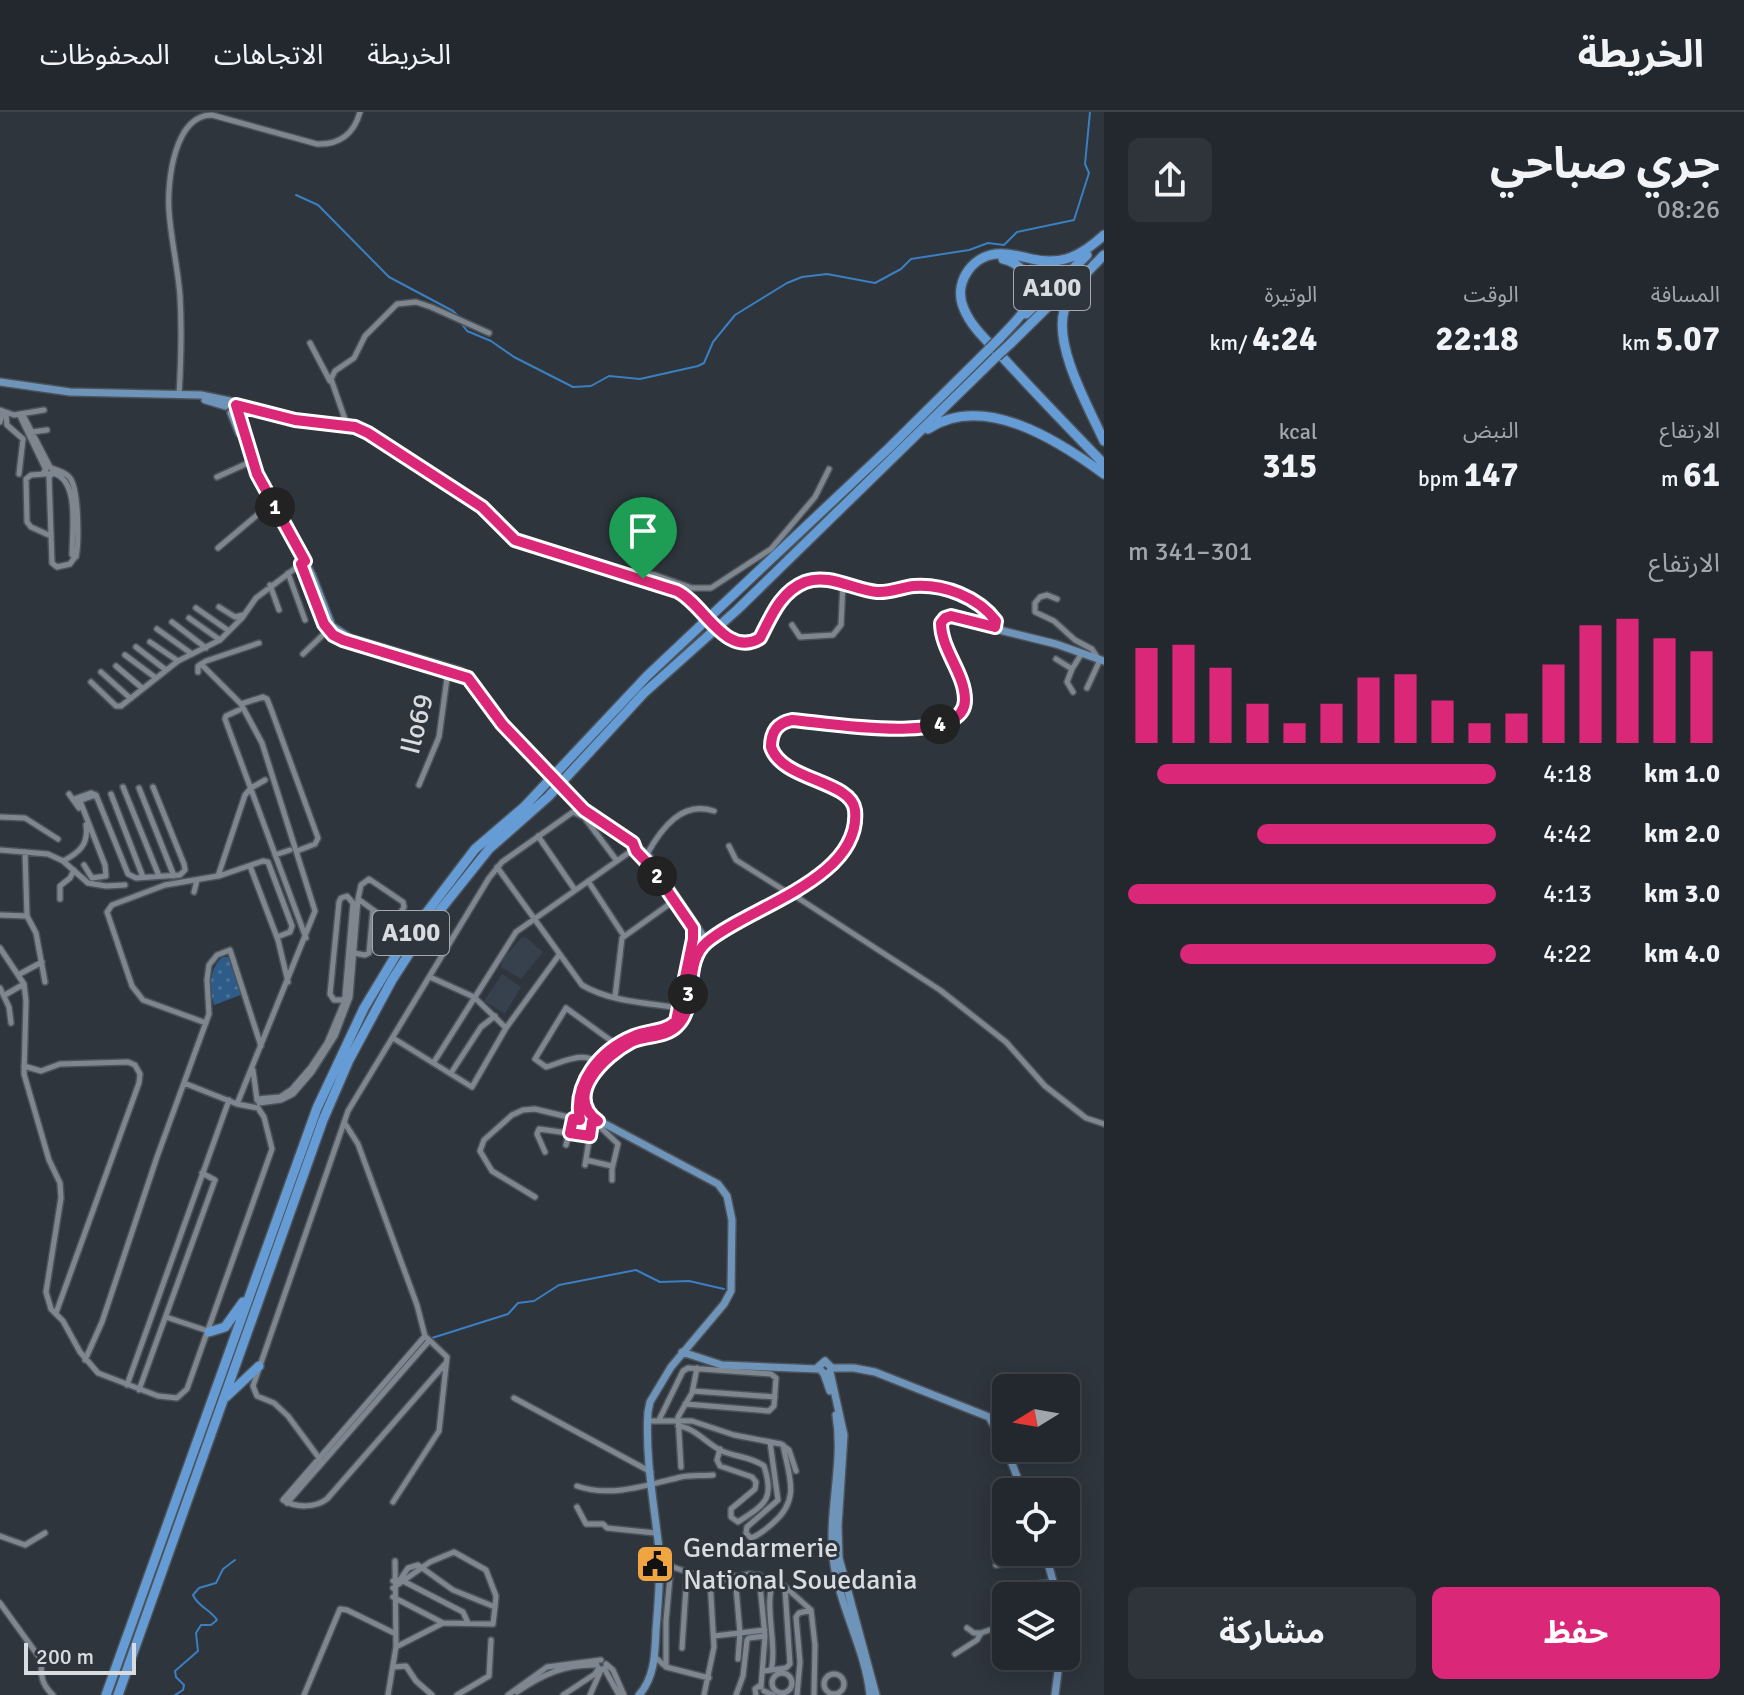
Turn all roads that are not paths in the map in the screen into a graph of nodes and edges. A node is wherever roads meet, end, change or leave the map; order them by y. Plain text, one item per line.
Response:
1 (360, 112) edge
2 (1104, 237) edge
3 (1104, 255) edge
4 (489, 333) dead end
5 (1005, 341) junction
6 (310, 343) dead end
7 (993, 352) junction
8 (0, 384) edge
9 (332, 384) junction
10 (179, 395) junction
11 (232, 407) junction
12 (44, 410) dead end
13 (3, 412) edge
14 (21, 414) junction
15 (0, 422) edge
16 (348, 426) junction
17 (47, 430) dead end
18 (32, 432) junction
19 (1104, 441) edge
20 (37, 445) junction
21 (897, 454) junction
22 (1104, 456) edge
23 (248, 463) junction
24 (1104, 464) edge
25 (829, 469) dead end
26 (49, 471) junction
27 (19, 474) dead end
28 (1104, 474) edge
29 (217, 477) dead end
30 (269, 505) junction
31 (51, 536) junction
32 (218, 548) dead end
33 (303, 562) junction
34 (288, 573) junction
35 (643, 579) junction
36 (843, 583) junction
37 (270, 585) junction
38 (1057, 599) dead end
39 (219, 607) dead end
40 (196, 608) dead end
41 (279, 610) dead end
42 (245, 615) junction
43 (189, 618) dead end
44 (305, 620) dead end
45 (172, 622) dead end
46 (792, 625) dead end
47 (995, 627) junction
48 (157, 629) dead end
49 (328, 630) junction
50 (229, 631) junction
51 (220, 640) junction
52 (150, 642) dead end
53 (259, 643) dead end
54 (136, 647) dead end
55 (206, 648) junction
56 (1082, 652) junction
57 (192, 654) junction
58 (303, 654) dead end
59 (125, 655) dead end
60 (1056, 659) dead end
61 (1100, 659) edge
62 (178, 661) junction
63 (201, 664) junction
64 (116, 666) dead end
65 (1072, 669) junction
66 (166, 670) junction
67 (448, 671) junction
68 (101, 672) dead end
69 (198, 672) dead end
70 (156, 678) junction
71 (468, 678) junction
72 (91, 682) dead end
73 (142, 688) junction
74 (1087, 688) dead end
75 (1073, 692) dead end
76 (130, 698) junction
77 (240, 707) junction
78 (265, 780) dead end
79 (419, 785) dead end
80 (123, 787) dead end
81 (153, 787) dead end
82 (139, 788) dead end
83 (251, 788) junction
84 (111, 794) dead end
85 (75, 799) junction
86 (714, 811) dead end
87 (0, 817) edge
88 (538, 836) junction
89 (58, 839) dead end
90 (634, 846) junction
91 (729, 846) dead end
92 (0, 850) edge
93 (293, 850) junction
94 (25, 852) junction
95 (647, 854) junction
96 (275, 855) junction
97 (63, 861) junction
98 (617, 861) junction
99 (84, 865) dead end
100 (250, 866) junction
101 (497, 867) junction
102 (74, 870) junction
103 (159, 876) junction
104 (174, 876) junction
105 (218, 876) junction
106 (143, 877) junction
107 (197, 880) junction
108 (588, 881) junction
109 (125, 885) dead end
110 (575, 890) junction
111 (194, 892) dead end
112 (790, 894) junction
113 (60, 899) dead end
114 (358, 899) junction
115 (675, 900) junction
116 (373, 909) junction
117 (0, 915) edge
118 (27, 916) junction
119 (534, 919) junction
120 (624, 936) junction
121 (277, 937) junction
122 (306, 938) junction
123 (707, 942) junction
124 (0, 948) edge
125 (354, 953) junction
126 (559, 955) junction
127 (42, 962) junction
128 (18, 975) junction
129 (430, 977) junction
130 (45, 982) dead end
131 (288, 983) junction
132 (24, 984) junction
133 (0, 988) edge
134 (5, 995) junction
135 (474, 997) junction
136 (615, 997) junction
137 (346, 1000) junction
138 (680, 1008) junction
139 (495, 1016) junction
140 (11, 1023) dead end
141 (206, 1023) junction
142 (506, 1028) junction
143 (393, 1038) junction
144 (618, 1045) junction
145 (261, 1046) junction
146 (434, 1062) junction
147 (597, 1063) junction
148 (24, 1066) junction
149 (253, 1066) junction
150 (451, 1073) junction
151 (184, 1083) junction
152 (244, 1088) junction
153 (255, 1089) junction
154 (229, 1100) junction
155 (258, 1101) junction
156 (237, 1104) junction
157 (262, 1112) junction
158 (576, 1119) junction
159 (344, 1122) junction
160 (595, 1122) junction
161 (1104, 1124) edge
162 (570, 1133) junction
163 (590, 1136) junction
164 (566, 1145) dead end
165 (545, 1152) dead end
166 (612, 1166) junction
167 (202, 1173) junction
168 (612, 1180) dead end
169 (535, 1197) dead end
170 (177, 1245) junction
171 (190, 1250) junction
172 (252, 1290) junction
173 (56, 1313) junction
174 (166, 1317) junction
175 (209, 1332) junction
176 (427, 1339) junction
177 (682, 1352) junction
178 (85, 1360) junction
179 (445, 1364) junction
180 (259, 1366) junction
181 (697, 1368) junction
182 (223, 1370) junction
183 (826, 1371) junction
184 (127, 1385) junction
185 (139, 1390) junction
186 (693, 1391) junction
187 (775, 1397) junction
188 (514, 1398) dead end
189 (224, 1399) junction
190 (685, 1404) junction
191 (659, 1420) junction
192 (992, 1420) edge
193 (647, 1421) junction
194 (678, 1423) junction
195 (770, 1442) junction
196 (783, 1445) junction
197 (720, 1449) junction
198 (321, 1460) junction
199 (681, 1467) dead end
200 (796, 1471) dead end
201 (651, 1472) junction
202 (713, 1475) dead end
203 (577, 1486) dead end
204 (652, 1487) junction
205 (393, 1502) dead end
206 (577, 1507) dead end
207 (45, 1533) dead end
208 (655, 1533) junction
209 (0, 1536) edge
210 (659, 1550) junction
211 (395, 1561) dead end
212 (671, 1566) junction
213 (1050, 1566) edge
214 (423, 1568) junction
215 (687, 1572) junction
216 (759, 1575) junction
217 (735, 1576) junction
218 (710, 1580) junction
219 (775, 1580) junction
220 (403, 1581) junction
221 (1055, 1582) edge
222 (393, 1584) junction
223 (785, 1587) junction
224 (393, 1597) junction
225 (0, 1603) edge
226 (495, 1607) junction
227 (811, 1610) junction
228 (443, 1623) junction
229 (468, 1623) junction
230 (967, 1628) dead end
231 (992, 1629) edge
232 (394, 1633) junction
233 (740, 1633) junction
234 (765, 1633) junction
235 (981, 1633) junction
236 (714, 1636) junction
237 (491, 1640) dead end
238 (396, 1647) junction
239 (682, 1648) dead end
240 (955, 1654) dead end
241 (654, 1657) junction
242 (738, 1659) dead end
243 (601, 1666) junction
244 (394, 1667) junction
245 (666, 1667) junction
246 (771, 1670) junction
247 (1058, 1670) edge
248 (764, 1671) junction
249 (652, 1672) junction
250 (709, 1678) junction
251 (761, 1692) edge
252 (776, 1694) edge
253 (839, 1694) edge
254 (53, 1695) edge
255 (106, 1695) edge
256 (118, 1695) edge
257 (304, 1695) edge
258 (388, 1695) edge
259 (432, 1695) edge
260 (457, 1695) edge
261 (511, 1695) edge
262 (563, 1695) edge
263 (590, 1695) edge
264 (622, 1695) edge
265 (639, 1695) edge
266 (704, 1695) edge
267 (736, 1695) edge
268 (797, 1695) edge
269 (814, 1695) edge
270 (873, 1695) edge
271 (1055, 1695) edge

1 - 10 street
2 - 5 highway, A100
2 - 24 highway
3 - 5 highway, A100
3 - 19 highway
4 - 9 street
5 - 7 highway, A100, bridge
5 - 22 highway
6 - 9 street
7 - 21 highway, A100
7 - 172 highway, A100
8 - 10 main road
8 - 11 main road
9 - 16 street
10 - 11 main road
11 - 16 street
11 - 23 main road
11 - 33 main road
12 - 14 street
13 - 14 street
13 - 15 street
13 - 27 street
14 - 18 street
14 - 20 street
16 - 35 street
17 - 18 street
18 - 20 street
20 - 26 street
21 - 28 highway
21 - 189 highway, A100
23 - 29 street
23 - 30 main road
25 - 35 street
26 - 31 street
26 - 31 street
26 - 31 street
30 - 32 street
30 - 33 main road
33 - 34 street
33 - 49 main road
33 - 71 main road
34 - 37 street
34 - 44 street
35 - 36 street, bridge
36 - 46 street
36 - 47 street
37 - 41 street
37 - 42 street
38 - 61 street
39 - 42 street
40 - 50 street
42 - 50 street
43 - 51 street
45 - 55 street
47 - 56 main road
47 - 112 main road
48 - 57 street
49 - 58 street
49 - 67 main road
50 - 51 street
51 - 55 street
52 - 62 street
53 - 63 street
54 - 66 street
55 - 57 street
56 - 61 main road
56 - 65 street
57 - 62 street
59 - 70 street
60 - 65 street
61 - 74 street
62 - 66 street
63 - 69 street
63 - 77 street
64 - 73 street
65 - 75 street
66 - 70 street
67 - 71 main road
67 - 79 street, Ilo69
68 - 76 street
70 - 73 street
71 - 90 main road, bridge
72 - 76 street
73 - 76 street
77 - 83 street
77 - 93 street
77 - 93 street
78 - 83 street
80 - 103 street
81 - 104 street
82 - 104 street
83 - 96 street
83 - 105 street
84 - 106 street
85 - 97 street
85 - 99 street
85 - 106 street
86 - 95 street
87 - 89 street
88 - 98 street
88 - 101 street
88 - 110 street
90 - 95 main road
90 - 98 street
90 - 115 street
91 - 112 street
92 - 94 street
93 - 96 street
93 - 122 street
94 - 97 street
94 - 118 street
95 - 123 main road
96 - 122 street
97 - 102 street
98 - 108 street
100 - 105 street
100 - 121 street
100 - 121 street
101 - 119 street
101 - 129 street
102 - 109 street
102 - 113 street
103 - 104 street
103 - 106 street
105 - 107 street
107 - 111 street
107 - 141 street
108 - 110 street
108 - 120 street
110 - 119 street
112 - 123 main road
112 - 161 street
114 - 116 street
114 - 116 street
114 - 125 street
115 - 120 street
115 - 138 street
116 - 125 street
117 - 118 street
118 - 127 street
119 - 126 street
119 - 135 street
120 - 136 street
121 - 131 street
122 - 131 street
123 - 160 main road
124 - 128 street
125 - 137 street
126 - 136 street
126 - 142 street
127 - 128 street
127 - 130 street
128 - 132 street
129 - 135 street
129 - 143 street
131 - 145 street
132 - 134 street
132 - 148 street
133 - 134 street
134 - 140 street
135 - 139 street
135 - 146 street
136 - 138 street
137 - 137 street
137 - 155 street
138 - 144 street
139 - 142 street
139 - 150 street
141 - 145 street
141 - 151 street
142 - 150 street
143 - 146 street
143 - 159 street
144 - 147 street
144 - 147 street
145 - 149 street
146 - 150 street
147 - 158 street
148 - 173 street
148 - 173 street
149 - 152 street
149 - 153 street
151 - 154 street
151 - 178 street
152 - 153 street
152 - 156 street
153 - 155 street
154 - 156 street
154 - 167 street
155 - 157 street
156 - 157 street
157 - 175 street
158 - 160 street
158 - 162 street
158 - 169 street
159 - 176 street
159 - 180 street
160 - 163 street
160 - 166 street
160 - 177 main road
162 - 163 street
162 - 164 street
162 - 165 street
163 - 166 street
166 - 168 street
167 - 170 street
167 - 171 street
170 - 171 street
170 - 184 street
171 - 174 street
172 - 175 highway
172 - 182 highway, A100
173 - 178 street
174 - 175 street
174 - 185 street
175 - 182 highway
175 - 185 street
176 - 179 street
176 - 198 street
177 - 183 main road
177 - 193 main road
178 - 184 street
179 - 198 street
179 - 205 street
180 - 189 highway
180 - 198 street
181 - 186 street
181 - 187 street
181 - 191 street
182 - 255 highway, A100
183 - 192 main road
183 - 270 main road
184 - 185 street
186 - 187 street
186 - 190 street
187 - 190 street
188 - 201 street
189 - 256 highway, A100
190 - 194 street
191 - 193 street
191 - 194 street
193 - 201 main road
194 - 195 street
194 - 197 street
194 - 199 street
195 - 196 street
195 - 196 street
196 - 200 street
197 - 197 street
201 - 204 main road
202 - 204 street
203 - 204 street
204 - 208 main road
206 - 208 street
207 - 209 street
208 - 210 main road
210 - 212 street
210 - 241 main road
211 - 222 street
212 - 215 street
212 - 245 street
213 - 221 main road
214 - 220 street
214 - 222 street
214 - 226 street
214 - 226 street
215 - 218 street
215 - 239 street
216 - 217 street
216 - 219 street
216 - 234 street
217 - 218 street
217 - 233 street
218 - 236 street
219 - 223 street
219 - 246 street
220 - 222 street
220 - 229 street
222 - 224 street
223 - 227 street
223 - 246 street
224 - 228 street
224 - 232 street
225 - 254 street
226 - 229 street
227 - 268 street
227 - 269 street
228 - 229 street
228 - 238 street
230 - 235 street
231 - 235 street
232 - 238 street
232 - 257 street
233 - 234 street
233 - 236 street
233 - 242 street
234 - 248 street
234 - 267 street
235 - 240 street
236 - 250 street
237 - 260 street
238 - 244 street
241 - 245 street
241 - 249 main road
243 - 261 street
243 - 262 street
243 - 263 street
243 - 264 street
244 - 258 street
244 - 259 street
245 - 249 street
245 - 250 street
246 - 248 street
247 - 271 main road
248 - 251 street
249 - 265 main road
250 - 266 street
251 - 252 street
252 - 252 street
253 - 253 street

